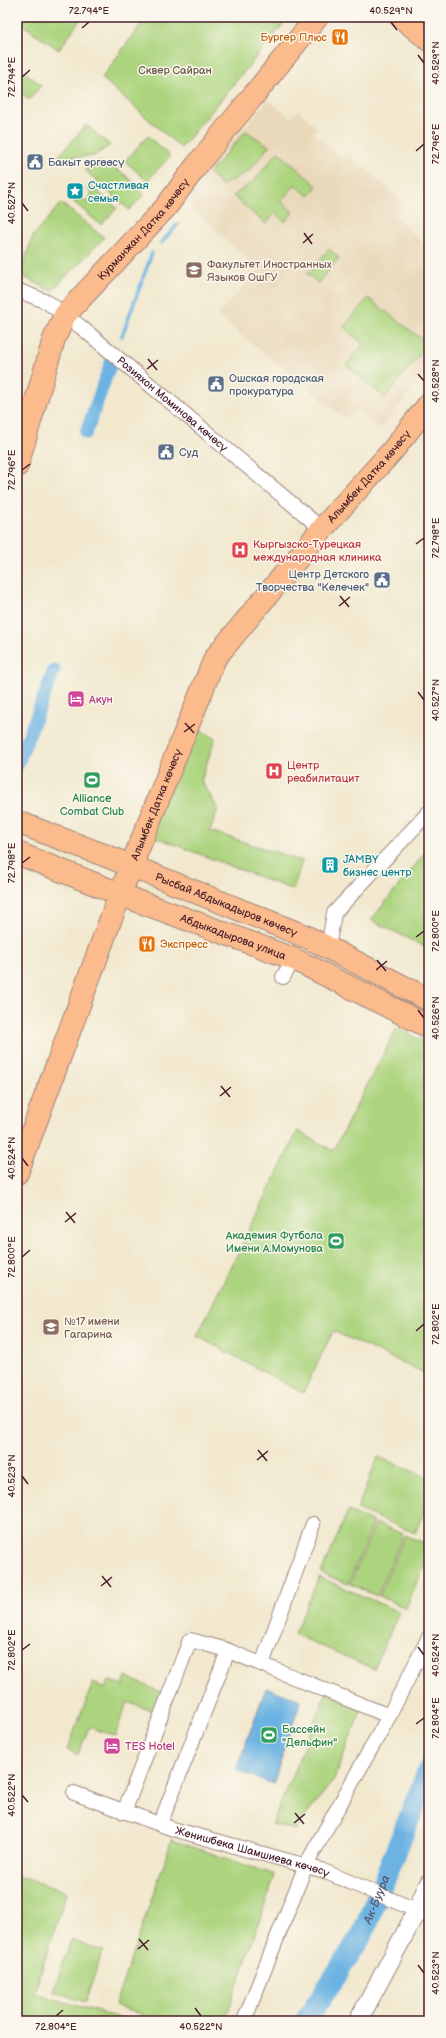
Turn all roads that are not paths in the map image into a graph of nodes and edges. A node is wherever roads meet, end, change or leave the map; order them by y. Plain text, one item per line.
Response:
1 (317, 17) edge
2 (401, 17) edge
3 (429, 40) edge
4 (17, 290) edge
5 (65, 315) junction
6 (429, 404) edge
7 (17, 466) edge
8 (322, 529) junction
9 (429, 812) edge
10 (17, 822) edge
11 (17, 853) edge
12 (132, 866) junction
13 (120, 894) junction
14 (328, 948) junction
15 (294, 959) junction
16 (283, 978) dead end
17 (429, 1000) edge
18 (429, 1027) edge
19 (17, 1173) edge
20 (313, 1524) dead end
21 (429, 1637) edge
22 (228, 1651) junction
23 (262, 1664) junction
24 (389, 1716) junction
25 (74, 1793) dead end
26 (124, 1812) junction
27 (160, 1824) junction
28 (306, 1866) junction
29 (429, 1883) edge
30 (423, 1914) edge
31 (244, 2021) edge
32 (358, 2021) edge

1 - 5 main road, Курманжан Датка көчөсү
2 - 3 main road
4 - 5 street, Розияхон Моминова көчөсү
5 - 7 main road, Курманжан Датка көчөсү
5 - 8 street, Розияхон Моминова көчөсү
6 - 8 main road, Алымбек Датка көчөсү
8 - 12 main road, Алымбек Датка көчөсү
9 - 14 street
10 - 12 main road, Рысбай Абдыкадыров көчөсү
11 - 13 main road
12 - 13 main road, Алымбек Датка көчөсү
12 - 14 main road, Рысбай Абдыкадыров көчөсү
13 - 15 main road, Абдыкадырова улица
13 - 19 main road, Алымбек Датка көчөсү
14 - 17 main road, Рысбай Абдыкадыров көчөсү
15 - 16 street
15 - 18 main road, Абдыкадырова улица
20 - 23 street
21 - 24 street
22 - 23 street
22 - 26 street
22 - 27 street
23 - 24 street
24 - 28 street
25 - 26 street, Женишбека Шамшиева көчөсү
26 - 27 street, Женишбека Шамшиева көчөсү
27 - 28 street, Женишбека Шамшиева көчөсү
28 - 30 street, Женишбека Шамшиева көчөсү
28 - 31 street
29 - 30 street
30 - 32 street

